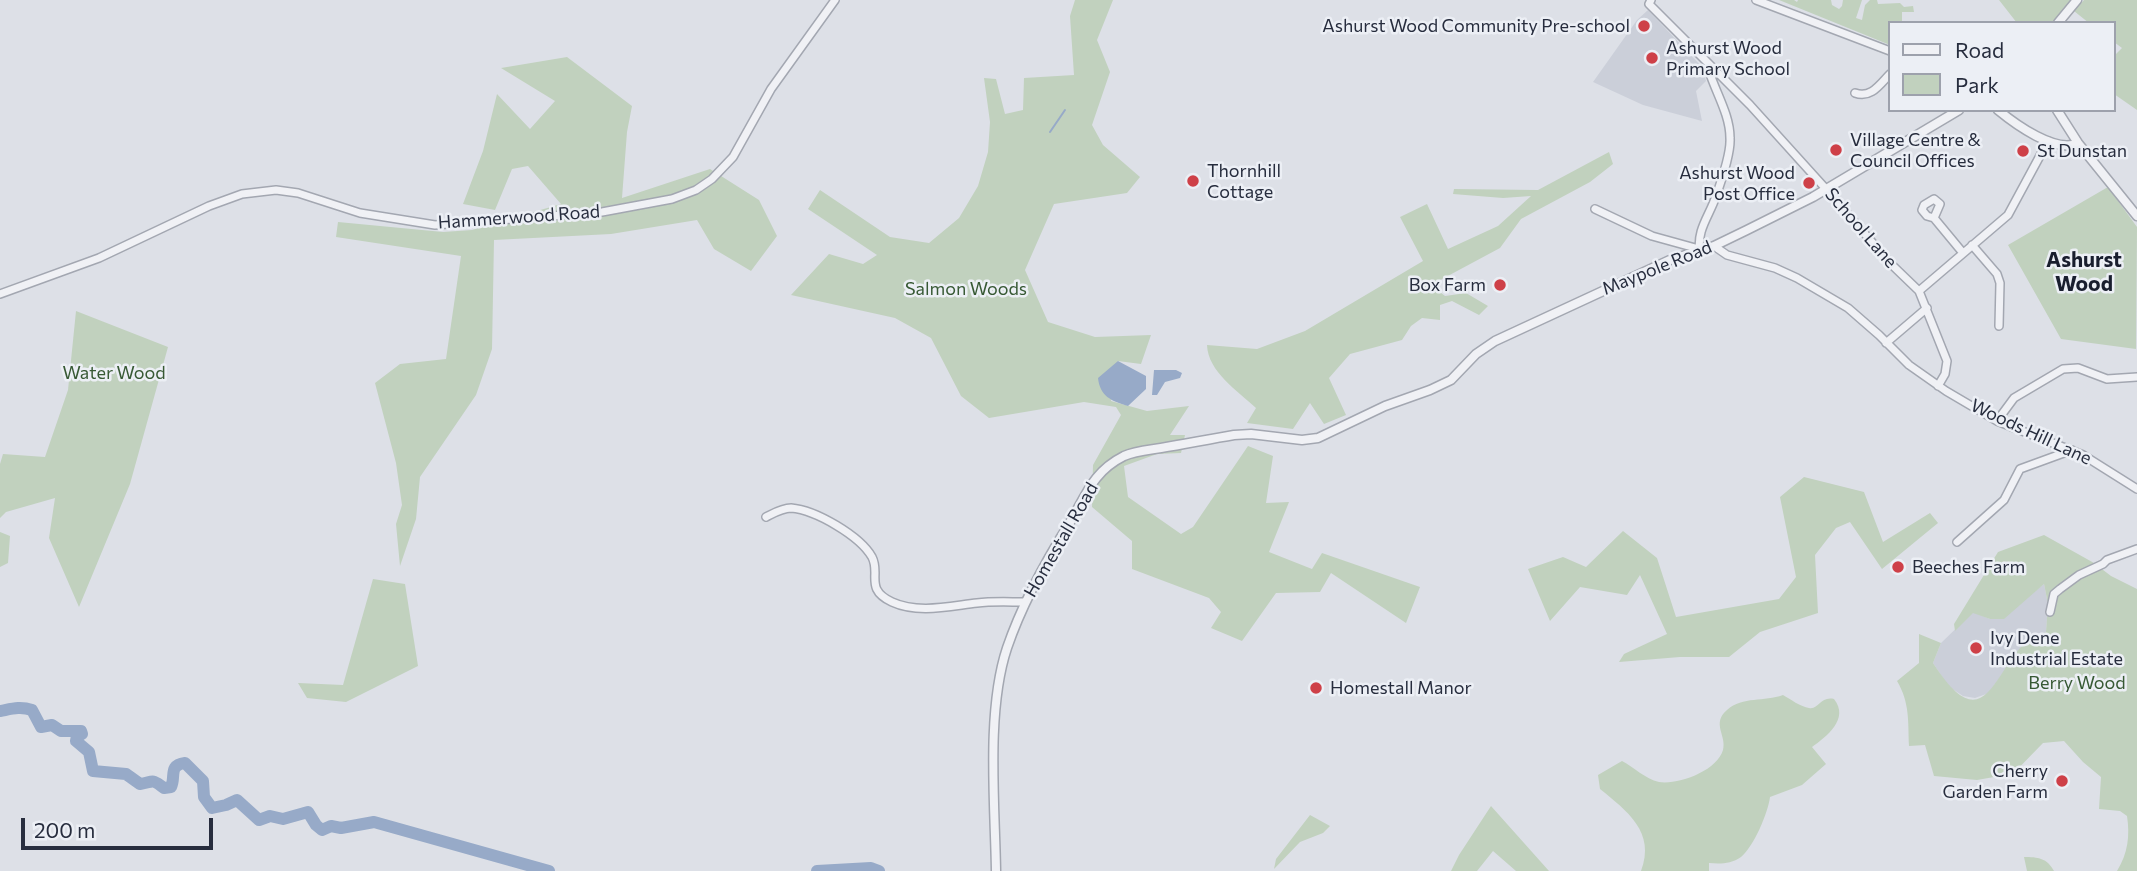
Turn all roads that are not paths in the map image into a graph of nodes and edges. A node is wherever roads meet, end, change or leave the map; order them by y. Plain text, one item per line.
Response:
1 (835, 0) edge
2 (1651, 0) edge
3 (1756, 0) edge
4 (2077, 0) edge
5 (2061, 21) edge
6 (1888, 50) edge
7 (1710, 66) junction
8 (1888, 76) edge
9 (1855, 93) dead end
10 (1956, 112) edge
11 (2000, 112) edge
12 (2058, 112) edge
13 (2048, 141) junction
14 (2078, 144) junction
15 (1826, 188) junction
16 (1595, 209) dead end
17 (2137, 216) edge
18 (1934, 218) dead end
19 (1972, 245) junction
20 (1714, 246) junction
21 (1700, 251) junction
22 (1963, 253) junction
23 (1919, 291) junction
24 (0, 294) edge
25 (1927, 308) junction
26 (1999, 326) dead end
27 (1886, 343) junction
28 (2137, 377) edge
29 (1938, 386) junction
30 (1355, 419) joint
31 (1997, 421) junction
32 (2071, 450) junction
33 (2137, 489) edge
34 (766, 517) dead end
35 (1957, 541) dead end
36 (2137, 549) edge
37 (1025, 602) junction
38 (2050, 612) dead end
39 (996, 871) edge

1 - 24 street, Hammerwood Road
2 - 7 street, School Lane
3 - 6 street
4 - 5 street
7 - 15 street, School Lane
7 - 21 street
8 - 9 street
10 - 15 street, Maypole Road
11 - 13 street
12 - 14 street
13 - 14 street
13 - 19 street
14 - 17 street
15 - 20 street, Maypole Road
15 - 23 street, School Lane
16 - 21 street
18 - 22 street
19 - 22 street
19 - 26 street
20 - 21 street, Maypole Road
20 - 27 street, Woods Hill Lane
21 - 30 street, Maypole Road
22 - 23 street
23 - 25 street, School Lane
25 - 27 street
25 - 29 street, School Lane
27 - 29 street, Woods Hill Lane
28 - 31 street
29 - 31 street, Woods Hill Lane
30 - 37 street, Homestall Road
31 - 32 street, Woods Hill Lane
32 - 33 street, Woods Hill Lane
32 - 35 street
34 - 37 street
36 - 38 street
37 - 39 street, Homestall Road

